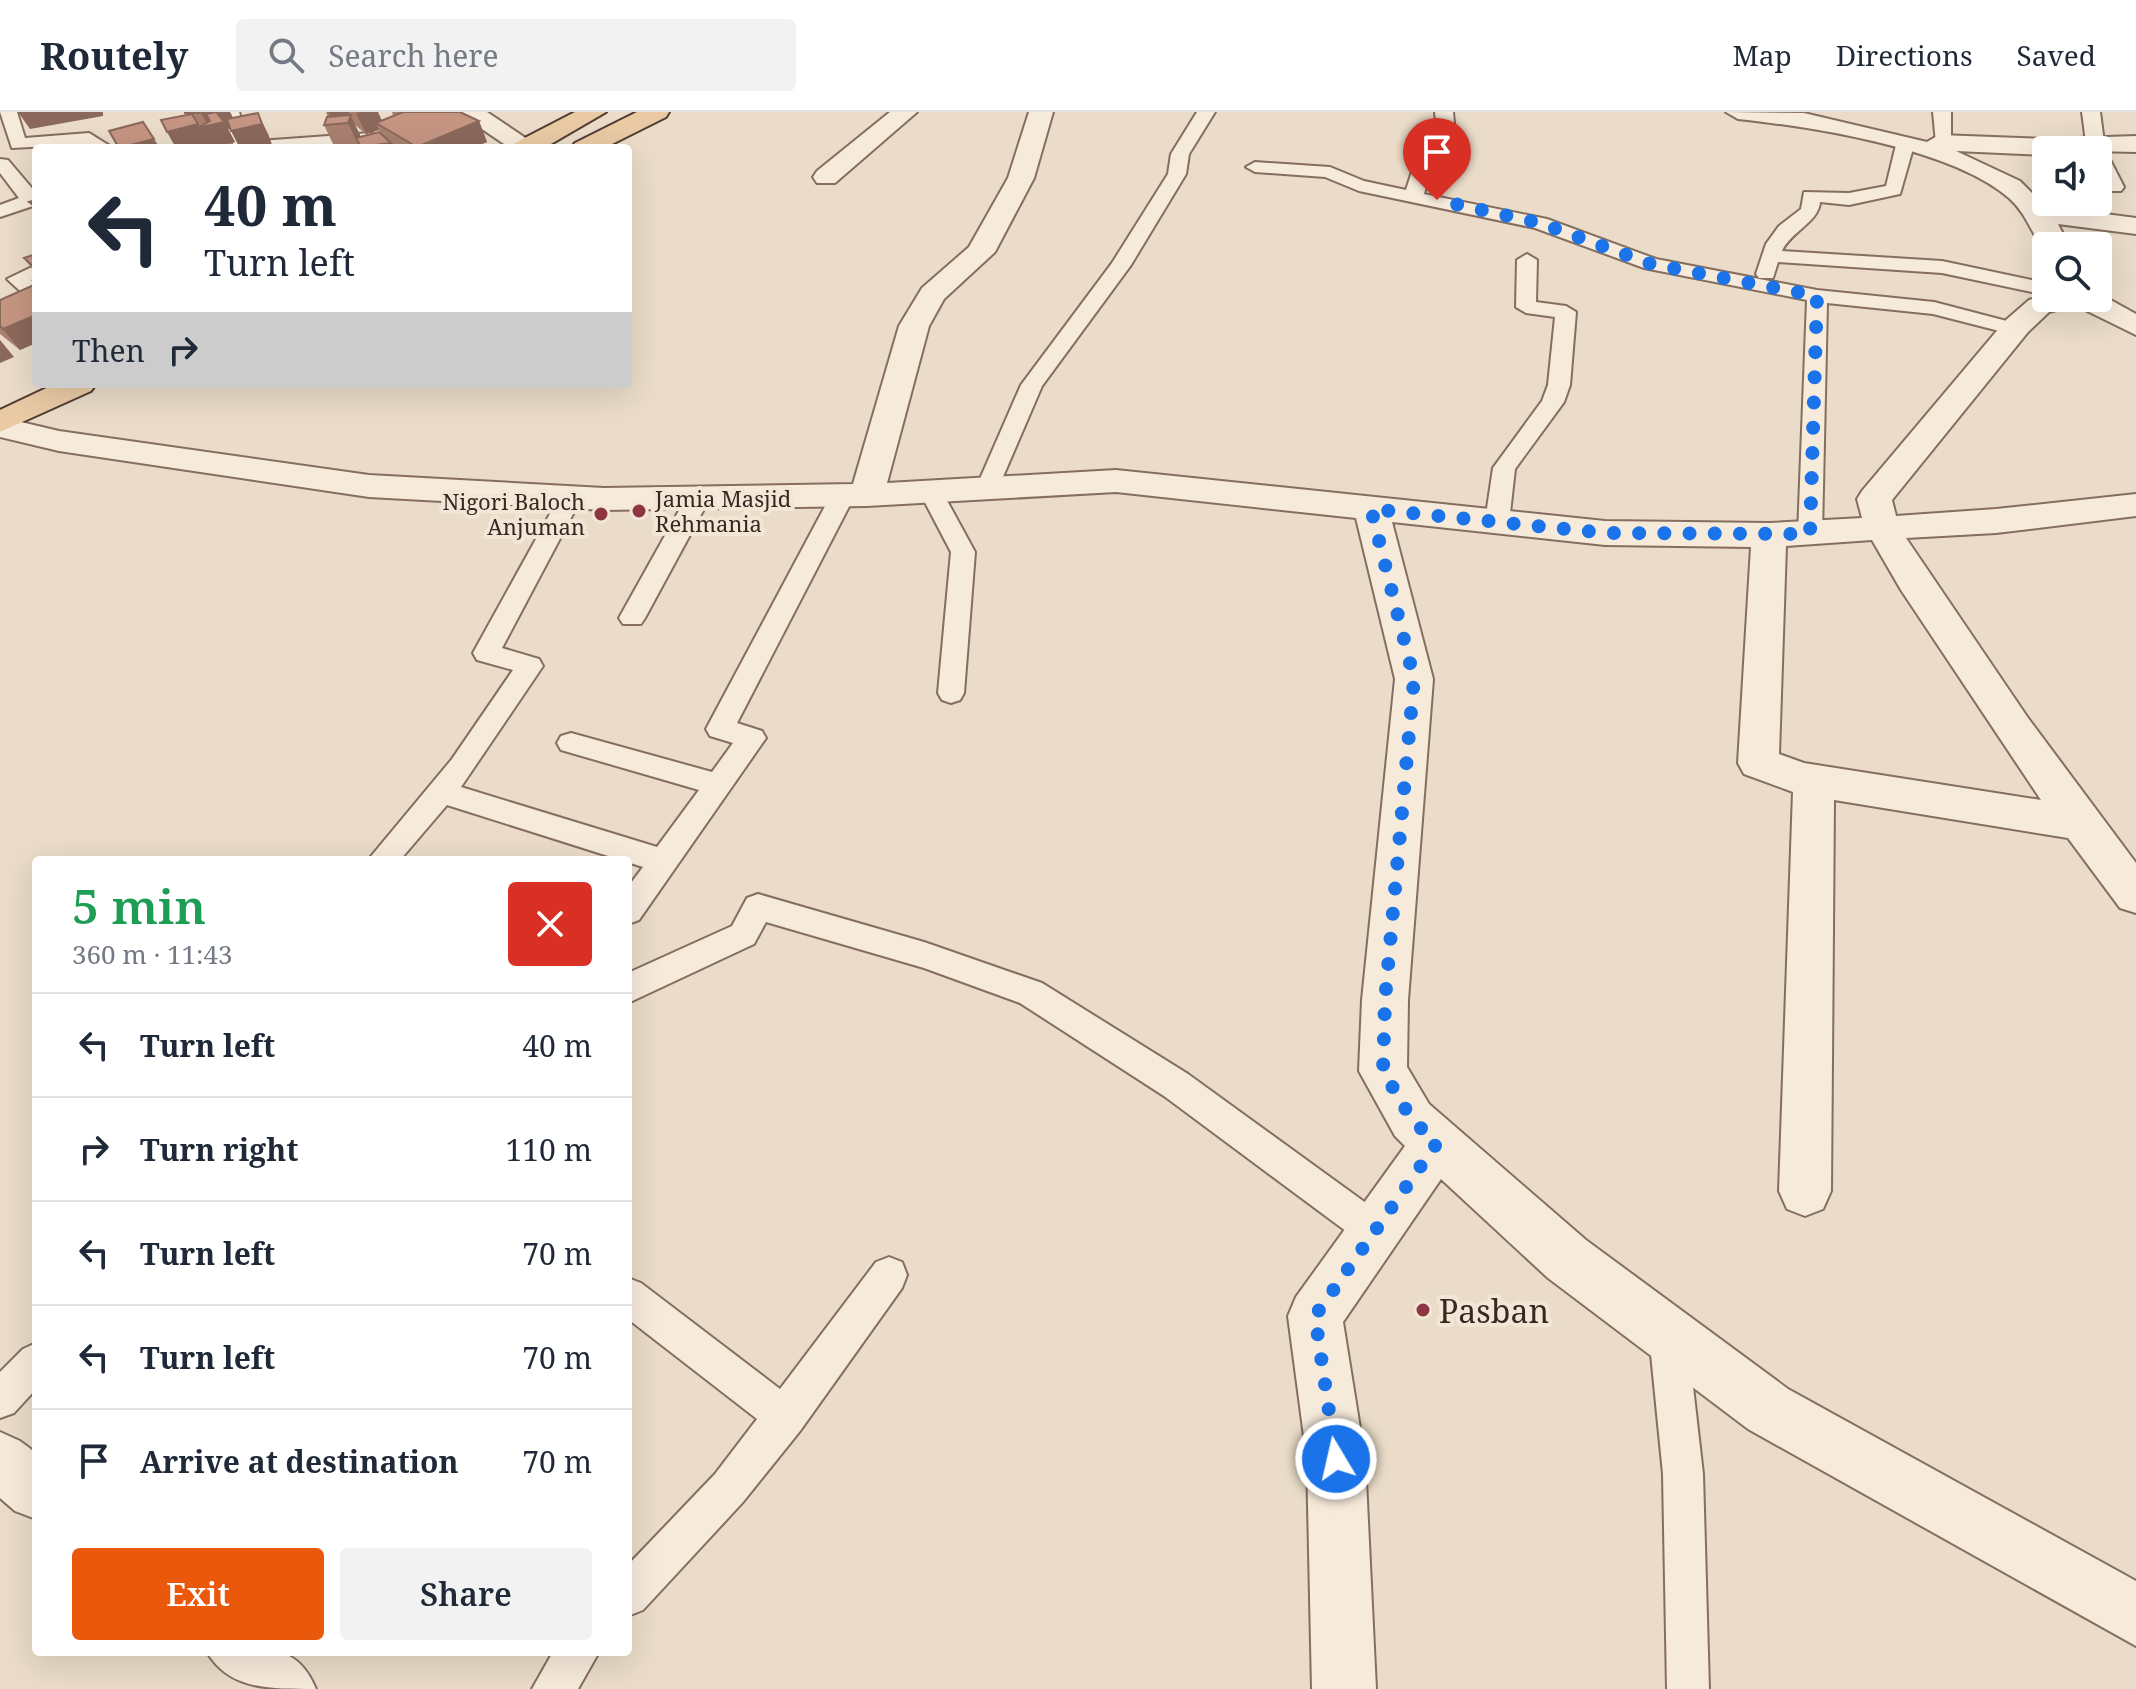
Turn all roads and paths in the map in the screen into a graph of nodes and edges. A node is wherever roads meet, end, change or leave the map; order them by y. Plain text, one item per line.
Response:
1 (8, 112) edge
2 (230, 112) edge
3 (469, 112) edge
4 (594, 112) edge
5 (657, 112) edge
6 (905, 112) edge
7 (1041, 112) edge
8 (1206, 112) edge
9 (1444, 112) edge
10 (1738, 112) edge
11 (1942, 112) edge
12 (2091, 112) edge
13 (1813, 117) edge
14 (395, 134) edge
15 (2094, 136) edge
16 (1899, 143) junction
17 (1945, 143) junction
18 (98, 144) edge
19 (252, 144) edge
20 (295, 144) edge
21 (520, 144) edge
22 (531, 144) edge
23 (592, 144) edge
24 (2136, 144) edge
25 (2032, 146) edge
26 (2112, 147) edge
27 (2, 164) dead end
28 (1255, 167) dead end
29 (826, 177) dead end
30 (2112, 181) edge
31 (2115, 187) dead end
32 (1414, 196) junction
33 (32, 199) edge
34 (32, 200) edge
35 (0, 211) edge
36 (2032, 212) edge
37 (2057, 216) edge
38 (2136, 226) edge
39 (1769, 256) junction
40 (1527, 260) dead end
41 (2032, 286) edge
42 (1763, 287) junction
43 (1817, 296) junction
44 (2033, 312) edge
45 (2110, 312) edge
46 (2136, 326) edge
47 (2015, 329) junction
48 (72, 388) edge
49 (0, 424) edge
50 (988, 488) junction
51 (931, 491) junction
52 (855, 495) junction
53 (570, 497) junction
54 (698, 498) junction
55 (2136, 505) edge
56 (1371, 509) junction
57 (1497, 522) junction
58 (1881, 530) junction
59 (1810, 534) junction
60 (1769, 535) junction
61 (632, 618) dead end
62 (951, 693) dead end
63 (571, 743) dead end
64 (1814, 780) junction
65 (718, 785) junction
66 (441, 792) junction
67 (2079, 823) junction
68 (386, 856) edge
69 (664, 861) junction
70 (2136, 895) edge
71 (632, 905) edge
72 (636, 978) edge
73 (1437, 1143) junction
74 (1805, 1191) dead end
75 (1375, 1231) junction
76 (889, 1275) dead end
77 (632, 1299) edge
78 (1668, 1334) junction
79 (32, 1366) edge
80 (0, 1399) edge
81 (786, 1417) junction
82 (0, 1461) edge
83 (32, 1487) edge
84 (632, 1591) edge
85 (2136, 1615) edge
86 (243, 1656) edge
87 (575, 1656) edge
88 (284, 1689) edge
89 (553, 1689) edge
90 (1344, 1689) edge
91 (1688, 1689) edge

1 - 18 lane
2 - 19 lane
3 - 21 street
4 - 22 main road
5 - 23 main road
6 - 29 street
7 - 52 street
8 - 50 lane
9 - 32 lane
10 - 13 street
11 - 17 lane
12 - 15 lane
13 - 16 street
14 - 20 lane
16 - 17 street
16 - 36 street
16 - 39 lane
17 - 25 street
24 - 26 street
27 - 33 lane
28 - 32 lane
30 - 31 lane
32 - 42 lane
34 - 35 lane
37 - 38 street
39 - 41 lane
39 - 42 lane
40 - 57 lane
42 - 43 lane
43 - 47 lane
43 - 59 lane
44 - 47 street
45 - 46 street
47 - 58 street
48 - 49 main road
49 - 53 street
50 - 51 street
50 - 56 street
51 - 52 street
51 - 62 lane
52 - 54 street
52 - 65 lane
53 - 54 street
53 - 66 lane
54 - 61 lane
55 - 58 street
56 - 57 street
56 - 73 street
57 - 60 street
58 - 59 street
58 - 67 street
59 - 60 street
60 - 64 street
63 - 65 lane
64 - 67 street
64 - 74 street
65 - 69 lane
66 - 68 lane
66 - 69 lane
67 - 70 street
69 - 71 lane
72 - 75 lane
73 - 75 street
73 - 78 street
75 - 90 street
76 - 81 lane
77 - 81 lane
78 - 85 street
78 - 91 lane
79 - 80 lane
81 - 84 lane
82 - 83 street
86 - 88 street
87 - 89 lane

